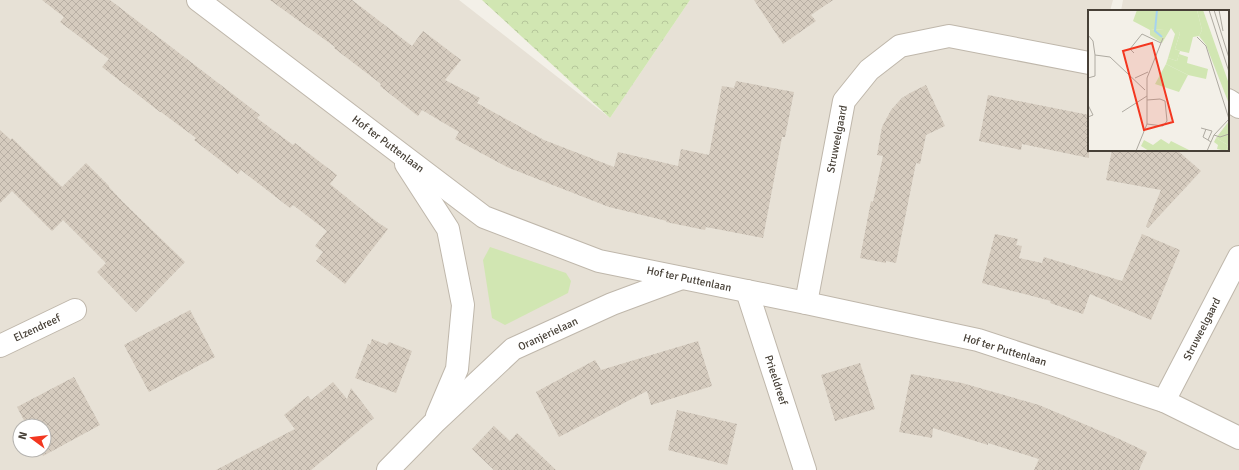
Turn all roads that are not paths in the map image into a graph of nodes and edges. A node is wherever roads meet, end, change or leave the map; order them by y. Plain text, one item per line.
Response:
1 (198, 0) edge
2 (1088, 63) edge
3 (1229, 101) edge
4 (1239, 107) edge
5 (399, 153) junction
6 (1239, 257) edge
7 (682, 278) junction
8 (747, 291) junction
9 (806, 302) junction
10 (75, 310) dead end
11 (0, 346) edge
12 (1164, 401) junction
13 (434, 423) junction
14 (1239, 438) edge
15 (388, 470) edge
16 (805, 470) edge

1 - 5 street, Hof ter Puttenlaan
2 - 9 street, Struweelgaard
3 - 4 street
5 - 7 street, Hof ter Puttenlaan
5 - 13 street, Oranjerielaan
6 - 12 street, Struweelgaard
7 - 8 street, Hof ter Puttenlaan
7 - 13 street, Oranjerielaan
8 - 9 street, Hof ter Puttenlaan
8 - 16 street, Prieeldreef
9 - 12 street, Hof ter Puttenlaan
10 - 11 street, Elzendreef
12 - 14 street, Hof ter Puttenlaan
13 - 15 street, Oranjerielaan

